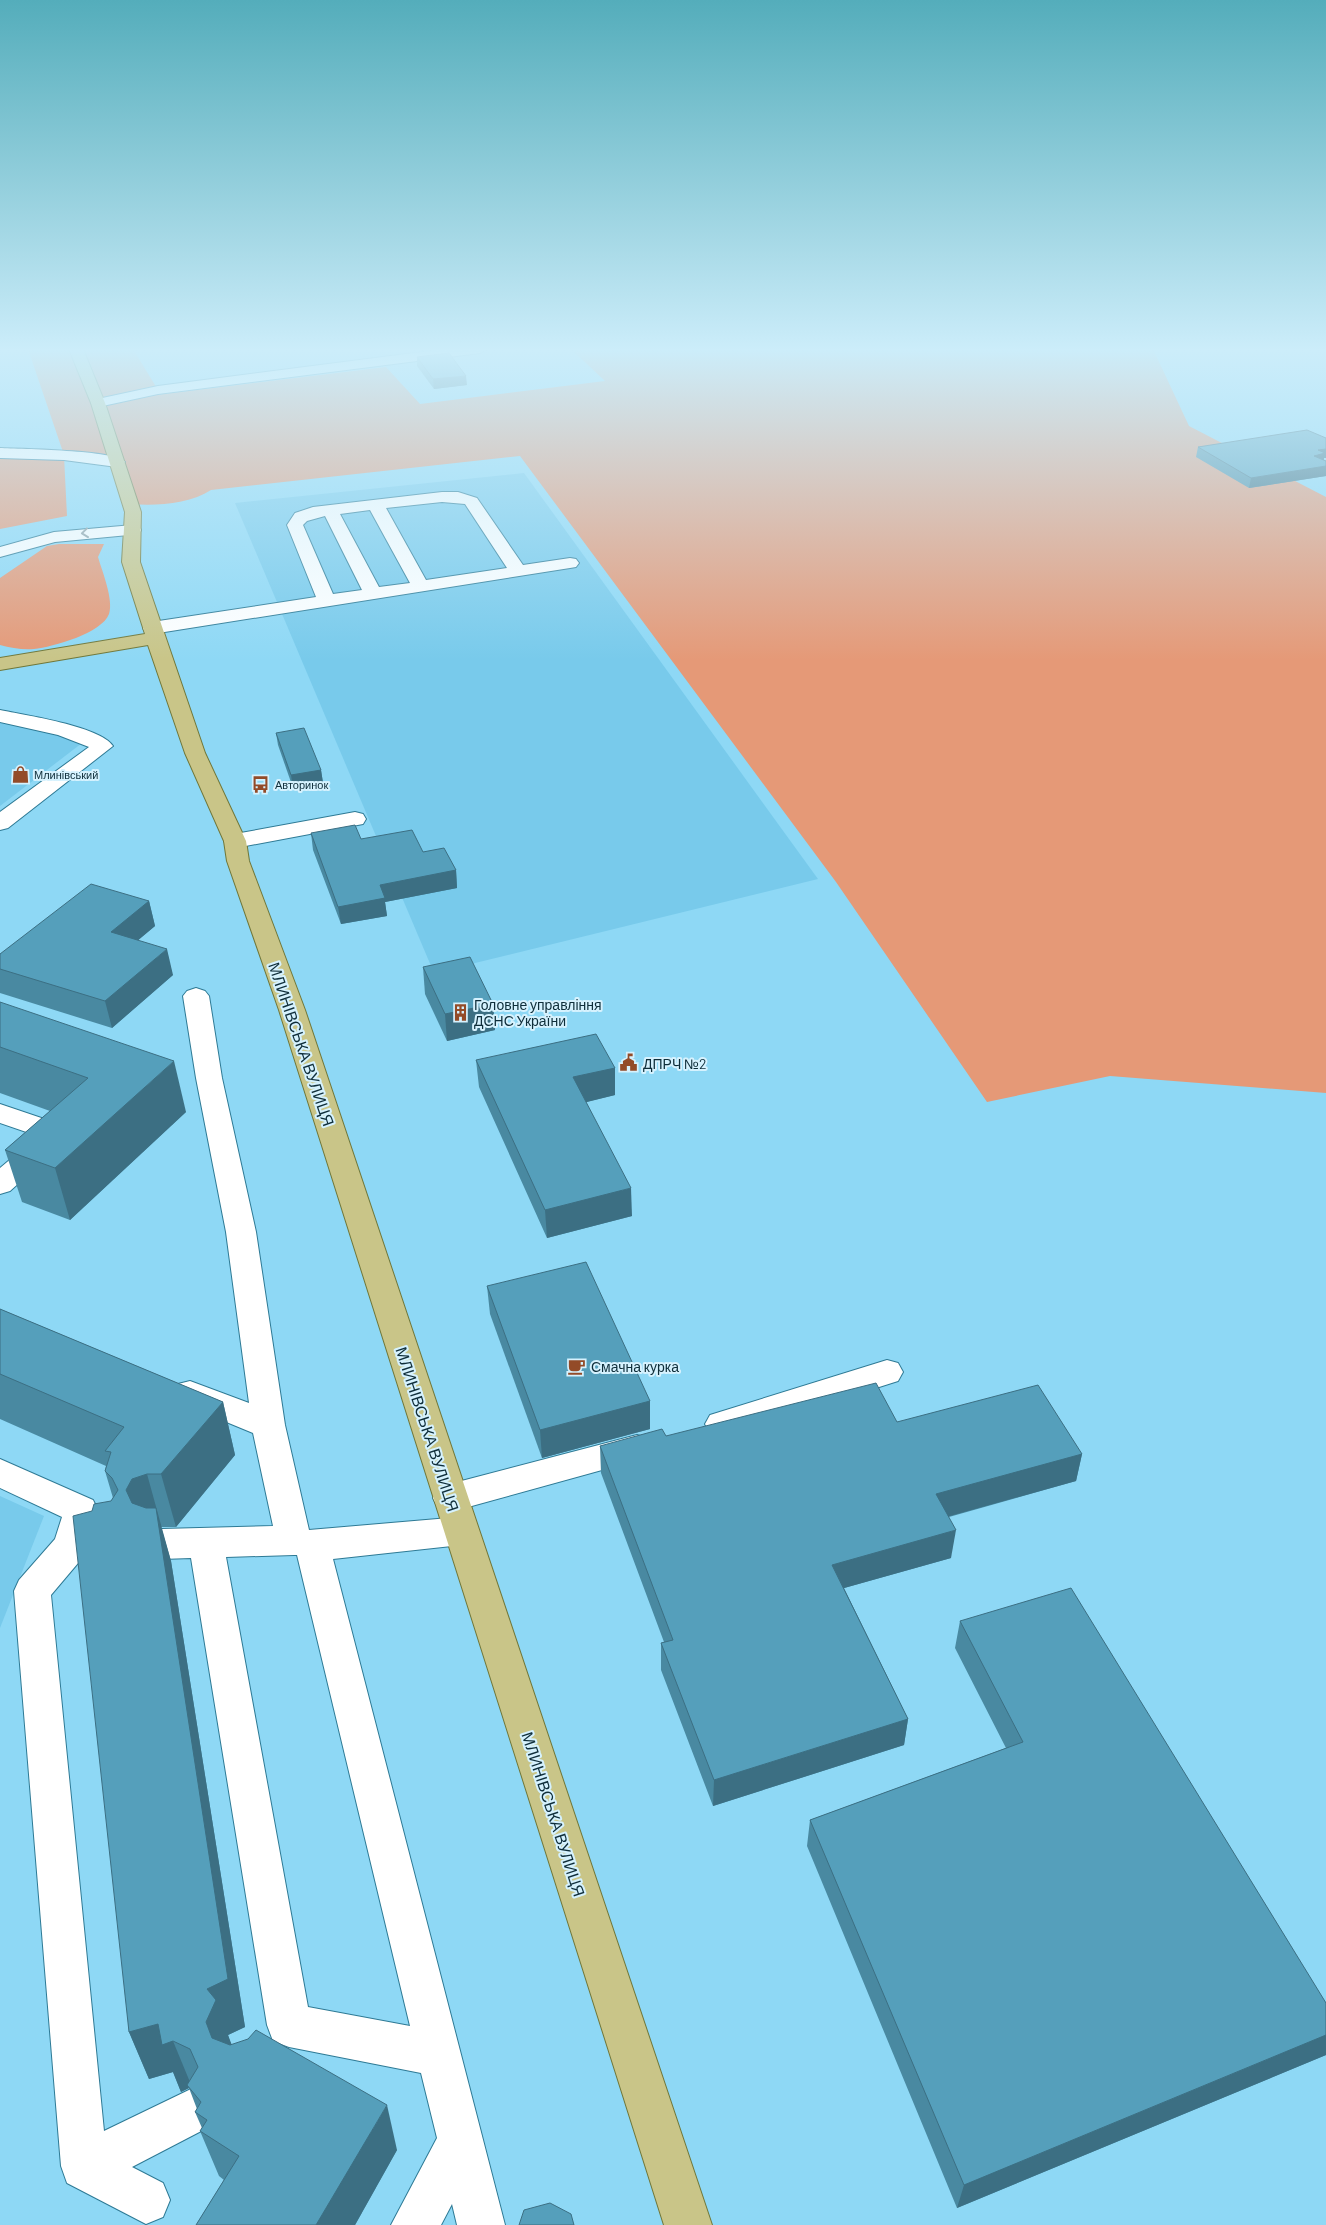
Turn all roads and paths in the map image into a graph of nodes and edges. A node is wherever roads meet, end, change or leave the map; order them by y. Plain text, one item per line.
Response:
1 (0, 453) edge
2 (114, 453) edge
3 (117, 462) junction
4 (375, 504) junction
5 (330, 510) junction
6 (133, 530) junction
7 (0, 552) edge
8 (570, 563) dead end
9 (518, 571) junction
10 (421, 586) junction
11 (373, 594) junction
12 (327, 602) junction
13 (154, 633) junction
14 (0, 664) edge
15 (0, 716) edge
16 (355, 818) dead end
17 (0, 823) edge
18 (235, 841) junction
19 (196, 996) dead end
20 (0, 1113) edge
21 (0, 1184) edge
22 (886, 1372) dead end
23 (160, 1381) edge
24 (268, 1425) junction
25 (0, 1473) edge
26 (450, 1498) junction
27 (461, 1530) junction
28 (303, 1543) junction
29 (162, 1544) edge
30 (206, 1544) junction
31 (439, 2054) junction
32 (191, 2112) edge
33 (461, 2140) junction
34 (84, 2166) junction
35 (146, 2200) dead end
36 (415, 2225) edge
37 (481, 2225) edge
38 (688, 2225) edge

1 - 3 street
2 - 3 main road, МЛИНІВСЬКА ВУЛИЦЯ
3 - 6 main road, МЛИНІВСЬКА ВУЛИЦЯ
4 - 5 street
4 - 9 street
4 - 10 street
5 - 11 street
5 - 12 street
6 -> 7 street
6 - 13 main road, МЛИНІВСЬКА ВУЛИЦЯ
8 - 9 street
9 - 10 street
10 - 11 street
11 - 12 street
12 - 13 street
13 - 14 main road
13 - 18 main road, МЛИНІВСЬКА ВУЛИЦЯ
15 - 17 street
16 - 18 street
18 - 26 main road, МЛИНІВСЬКА ВУЛИЦЯ
19 - 24 street
20 - 21 street
22 - 26 street
23 - 24 street
24 - 28 street
25 - 34 street
26 - 27 main road, МЛИНІВСЬКА ВУЛИЦЯ
27 - 28 street
27 - 38 main road, МЛИНІВСЬКА ВУЛИЦЯ
28 - 30 street
28 - 31 street
29 - 30 street
30 - 31 street
31 - 33 street
32 - 34 street
33 - 36 street
33 - 37 street
34 - 35 street

